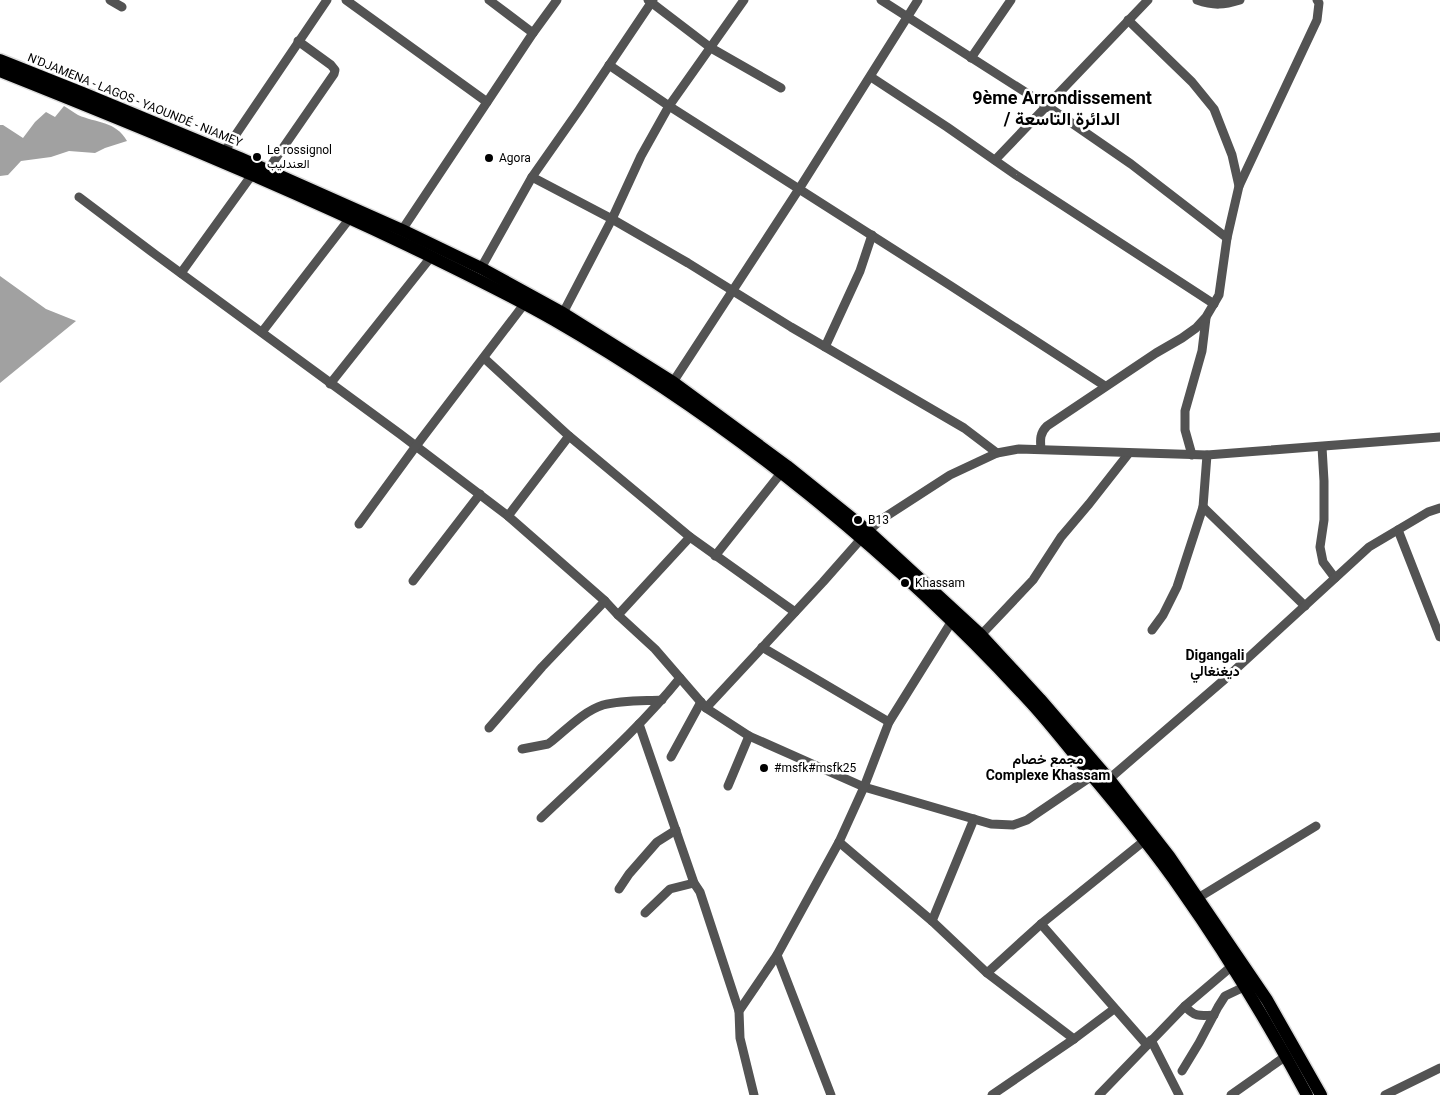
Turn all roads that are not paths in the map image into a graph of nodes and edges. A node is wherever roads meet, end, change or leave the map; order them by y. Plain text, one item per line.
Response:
1 (110, 0) edge
2 (327, 0) edge
3 (346, 0) edge
4 (489, 0) edge
5 (557, 0) edge
6 (744, 0) edge
7 (881, 0) edge
8 (918, 0) edge
9 (1011, 0) edge
10 (1148, 0) edge
11 (1197, 0) edge
12 (1240, 0) edge
13 (1317, 0) edge
14 (650, 1) edge
15 (122, 7) dead end
16 (907, 17) junction
17 (1128, 20) junction
18 (533, 33) junction
19 (298, 41) junction
20 (711, 48) junction
21 (971, 58) junction
22 (0, 60) edge
23 (609, 65) junction
24 (0, 71) edge
25 (871, 76) junction
26 (781, 88) dead end
27 (81, 98) junction
28 (487, 102) junction
29 (669, 106) junction
30 (1047, 106) junction
31 (222, 156) junction
32 (995, 160) junction
33 (259, 171) junction
34 (532, 177) junction
35 (1239, 186) junction
36 (799, 189) junction
37 (79, 197) dead end
38 (350, 218) junction
39 (612, 219) junction
40 (402, 230) junction
41 (872, 235) junction
42 (1227, 238) junction
43 (431, 257) junction
44 (481, 268) junction
45 (181, 273) junction
46 (733, 290) junction
47 (525, 303) junction
48 (1214, 304) junction
49 (563, 313) junction
50 (1206, 317) junction
51 (262, 332) junction
52 (825, 347) junction
53 (484, 358) junction
54 (673, 382) junction
55 (330, 384) junction
56 (1105, 386) junction
57 (569, 436) junction
58 (1440, 437) edge
59 (416, 446) junction
60 (1322, 447) junction
61 (1041, 449) junction
62 (997, 452) junction
63 (1129, 453) junction
64 (1192, 455) junction
65 (1207, 455) junction
66 (781, 473) junction
67 (480, 494) junction
68 (1203, 507) junction
69 (1440, 508) edge
70 (508, 516) junction
71 (359, 524) dead end
72 (1398, 530) junction
73 (865, 534) junction
74 (690, 537) junction
75 (715, 556) junction
76 (1335, 578) junction
77 (413, 581) dead end
78 (605, 601) junction
79 (1305, 606) junction
80 (794, 612) junction
81 (618, 615) junction
82 (952, 621) junction
83 (1152, 630) dead end
84 (981, 636) junction
85 (1440, 637) edge
86 (762, 647) junction
87 (680, 678) junction
88 (662, 700) junction
89 (703, 705) junction
90 (889, 722) junction
91 (639, 724) junction
92 (489, 728) dead end
93 (749, 736) junction
94 (522, 749) dead end
95 (671, 756) dead end
96 (1092, 776) junction
97 (1109, 779) junction
98 (728, 786) dead end
99 (864, 787) junction
100 (540, 818) dead end
101 (974, 819) junction
102 (1316, 826) dead end
103 (676, 830) junction
104 (1144, 841) junction
105 (839, 842) junction
106 (694, 883) junction
107 (619, 889) dead end
108 (1198, 898) junction
109 (645, 912) dead end
110 (932, 921) junction
111 (1042, 924) junction
112 (777, 954) junction
113 (1232, 966) junction
114 (987, 973) junction
115 (1244, 987) junction
116 (1185, 1006) junction
117 (1114, 1008) junction
118 (739, 1012) junction
119 (1214, 1015) junction
120 (1074, 1039) junction
121 (1149, 1042) junction
122 (1286, 1056) junction
123 (1440, 1068) edge
124 (1182, 1071) dead end
125 (754, 1095) edge
126 (831, 1095) edge
127 (992, 1095) edge
128 (1099, 1095) edge
129 (1179, 1095) edge
130 (1231, 1095) edge
131 (1307, 1095) edge
132 (1321, 1095) edge
133 (1385, 1095) edge

1 - 15 street
2 - 19 street
3 - 28 street
4 - 18 street
5 - 18 street
6 - 20 street
7 - 16 street
8 - 16 street
9 - 21 street
10 - 17 street
11 - 12 street
13 - 35 street
14 - 20 street
14 - 23 street
16 - 21 street
16 - 25 street
17 - 30 street
17 - 35 street
18 - 28 street
19 - 31 street
19 - 33 street
20 - 26 street
20 - 29 street
21 - 30 street
22 - 27 highway, N'DJAMENA - LAGOS - YAOUNDÉ - NIAMEY
23 - 29 street
23 - 34 street
24 - 27 highway, N'DJAMENA - LAGOS - YAOUNDÉ - NIAMEY
25 - 32 street
25 - 36 street
27 - 31 highway, N'DJAMENA - LAGOS - YAOUNDÉ - NIAMEY
28 - 40 street
29 - 36 street
29 - 39 street
30 - 32 street
30 - 42 street
31 - 33 highway, N'DJAMENA - LAGOS - YAOUNDÉ - NIAMEY
32 - 48 street
33 - 38 highway, N'DJAMENA - LAGOS - YAOUNDÉ - NIAMEY
33 - 40 highway, N'DJAMENA - LAGOS - YAOUNDÉ - NIAMEY
33 - 45 street
34 - 39 street
34 - 44 street
35 - 42 street
36 - 41 street
36 - 46 street
37 - 45 street
38 - 43 highway, N'DJAMENA - LAGOS - YAOUNDÉ - NIAMEY
38 - 51 street
39 - 46 street
39 - 49 street
40 - 44 highway, N'DJAMENA - LAGOS - YAOUNDÉ - NIAMEY
41 - 52 street
41 - 56 street
42 - 48 street
43 - 47 highway, N'DJAMENA - LAGOS - YAOUNDÉ - NIAMEY
43 - 55 street
44 - 49 highway, N'DJAMENA - LAGOS - YAOUNDÉ - NIAMEY
45 - 51 street
46 - 52 street
46 - 54 street
47 - 53 street
47 - 66 highway, N'DJAMENA - LAGOS - YAOUNDÉ - NIAMEY
48 - 50 street
49 - 54 highway, N'DJAMENA - LAGOS - YAOUNDÉ - NIAMEY
50 - 56 street
50 - 64 street
51 - 55 street
52 - 62 street
53 - 57 street
53 - 59 street
54 - 73 highway, N'DJAMENA - LAGOS - YAOUNDÉ - NIAMEY
55 - 59 street
56 - 61 street
57 - 70 street
57 - 74 street
58 - 60 street
59 - 67 street
59 - 71 street
60 - 65 street
60 - 76 street
61 - 62 street
61 - 63 street
62 - 73 street
63 - 64 street
63 - 84 street
64 - 65 street
65 - 68 street
66 - 73 highway, N'DJAMENA - LAGOS - YAOUNDÉ - NIAMEY
66 - 75 street
67 - 70 street
67 - 77 street
68 - 79 street
68 - 83 street
69 - 72 street
70 - 78 street
72 - 76 street
72 - 85 street
73 - 80 street
73 - 82 highway, N'DJAMENA - LAGOS - YAOUNDÉ - NIAMEY
73 - 84 highway, N'DJAMENA - LAGOS - YAOUNDÉ - NIAMEY
74 - 75 street
74 - 81 street
75 - 80 street
76 - 79 street
78 - 81 street
78 - 92 street
79 - 97 street
80 - 86 street
81 - 87 street
82 - 90 street
82 - 96 highway, N'DJAMENA - LAGOS - YAOUNDÉ - NIAMEY
84 - 97 highway, N'DJAMENA - LAGOS - YAOUNDÉ - NIAMEY
86 - 89 street
86 - 90 street
87 - 88 street
87 - 89 street
88 - 91 street
88 - 94 street
89 - 93 street
89 - 95 street
90 - 99 street
91 - 100 street
91 - 103 street
93 - 98 street
93 - 99 street
96 - 101 street
96 - 104 highway, N'DJAMENA - LAGOS - YAOUNDÉ - NIAMEY
97 - 108 highway, N'DJAMENA - LAGOS - YAOUNDÉ - NIAMEY
99 - 101 street
99 - 105 street
101 - 110 street
102 - 108 street
103 - 106 street
103 - 107 street
104 - 111 street
104 - 113 highway, N'DJAMENA - LAGOS - YAOUNDÉ - NIAMEY
105 - 110 street
105 - 112 street
106 - 109 street
106 - 118 street
108 - 132 highway, N'DJAMENA - LAGOS - YAOUNDÉ - NIAMEY
110 - 114 street
111 - 114 street
111 - 117 street
112 - 118 street
112 - 126 street
113 - 115 highway, N'DJAMENA - LAGOS - YAOUNDÉ - NIAMEY
113 - 116 street
114 - 120 street
115 - 119 street
115 - 122 highway, N'DJAMENA - LAGOS - YAOUNDÉ - NIAMEY
116 - 119 street
116 - 121 street
117 - 120 street
117 - 121 street
118 - 125 street
119 - 124 street
120 - 127 street
121 - 128 street
121 - 129 street
122 - 130 street
122 - 131 highway, N'DJAMENA - LAGOS - YAOUNDÉ - NIAMEY
123 - 133 street

